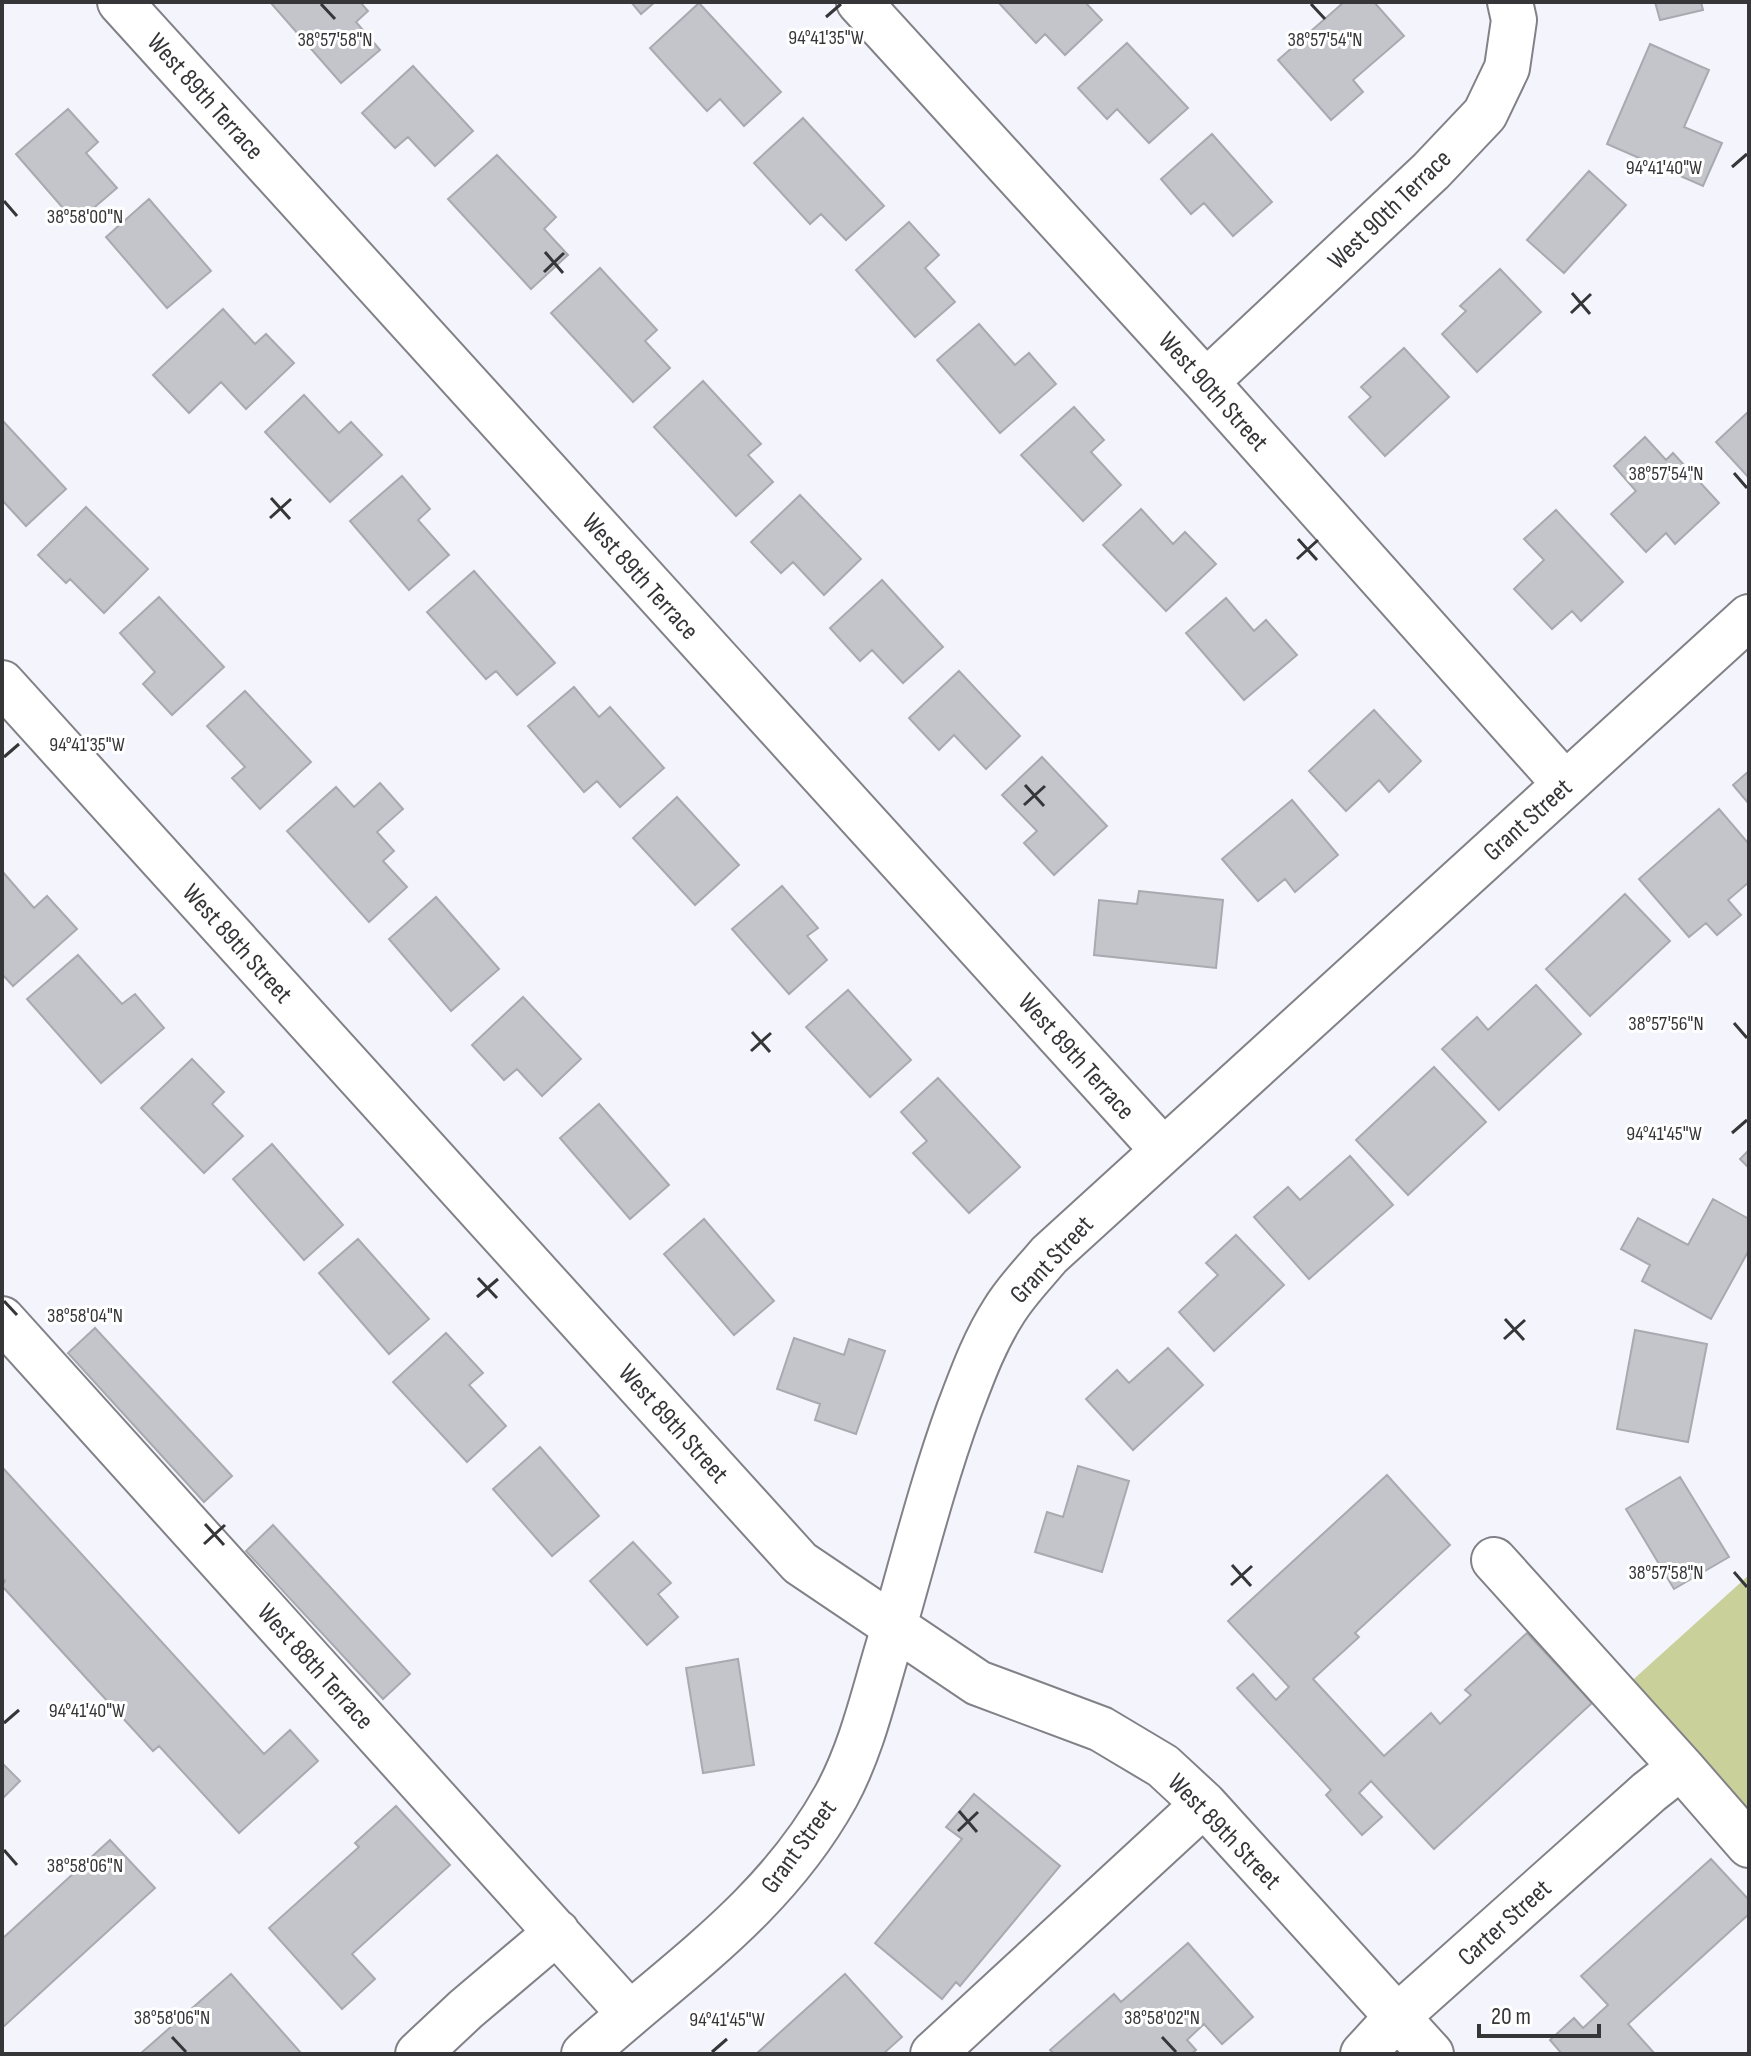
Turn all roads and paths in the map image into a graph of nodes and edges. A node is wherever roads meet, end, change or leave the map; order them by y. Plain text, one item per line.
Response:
1 (120, 2) edge
2 (859, 2) edge
3 (1510, 2) edge
4 (1206, 382) junction
5 (1749, 617) edge
6 (2, 683) edge
7 (1565, 784) junction
8 (1163, 1150) junction
9 (2, 1319) edge
10 (1494, 1560) dead end
11 (894, 1628) junction
12 (1665, 1780) junction
13 (1204, 1804) junction
14 (1749, 1845) edge
15 (557, 1932) junction
16 (629, 2013) junction
17 (1397, 2017) junction
18 (418, 2054) edge
19 (584, 2054) edge
20 (933, 2054) edge
21 (1363, 2054) edge
22 (1431, 2054) edge

1 - 8 street, West 89th Terrace
2 - 4 street, West 90th Street
3 - 4 street, West 90th Terrace
4 - 7 street, West 90th Street
5 - 7 street, Grant Street
6 - 11 street, West 89th Street
7 - 8 street, Grant Street
8 - 11 street, Grant Street
9 - 15 street, West 88th Terrace
10 - 12 street
11 - 13 street, West 89th Street
11 - 16 street, Grant Street
12 - 14 street
12 - 17 street, Carter Street
13 - 17 street, West 89th Street
13 - 20 street
15 - 16 street, West 88th Terrace
15 - 18 street
16 - 19 street, Grant Street
17 - 21 street, Carter Street
17 - 22 street, West 89th Street

